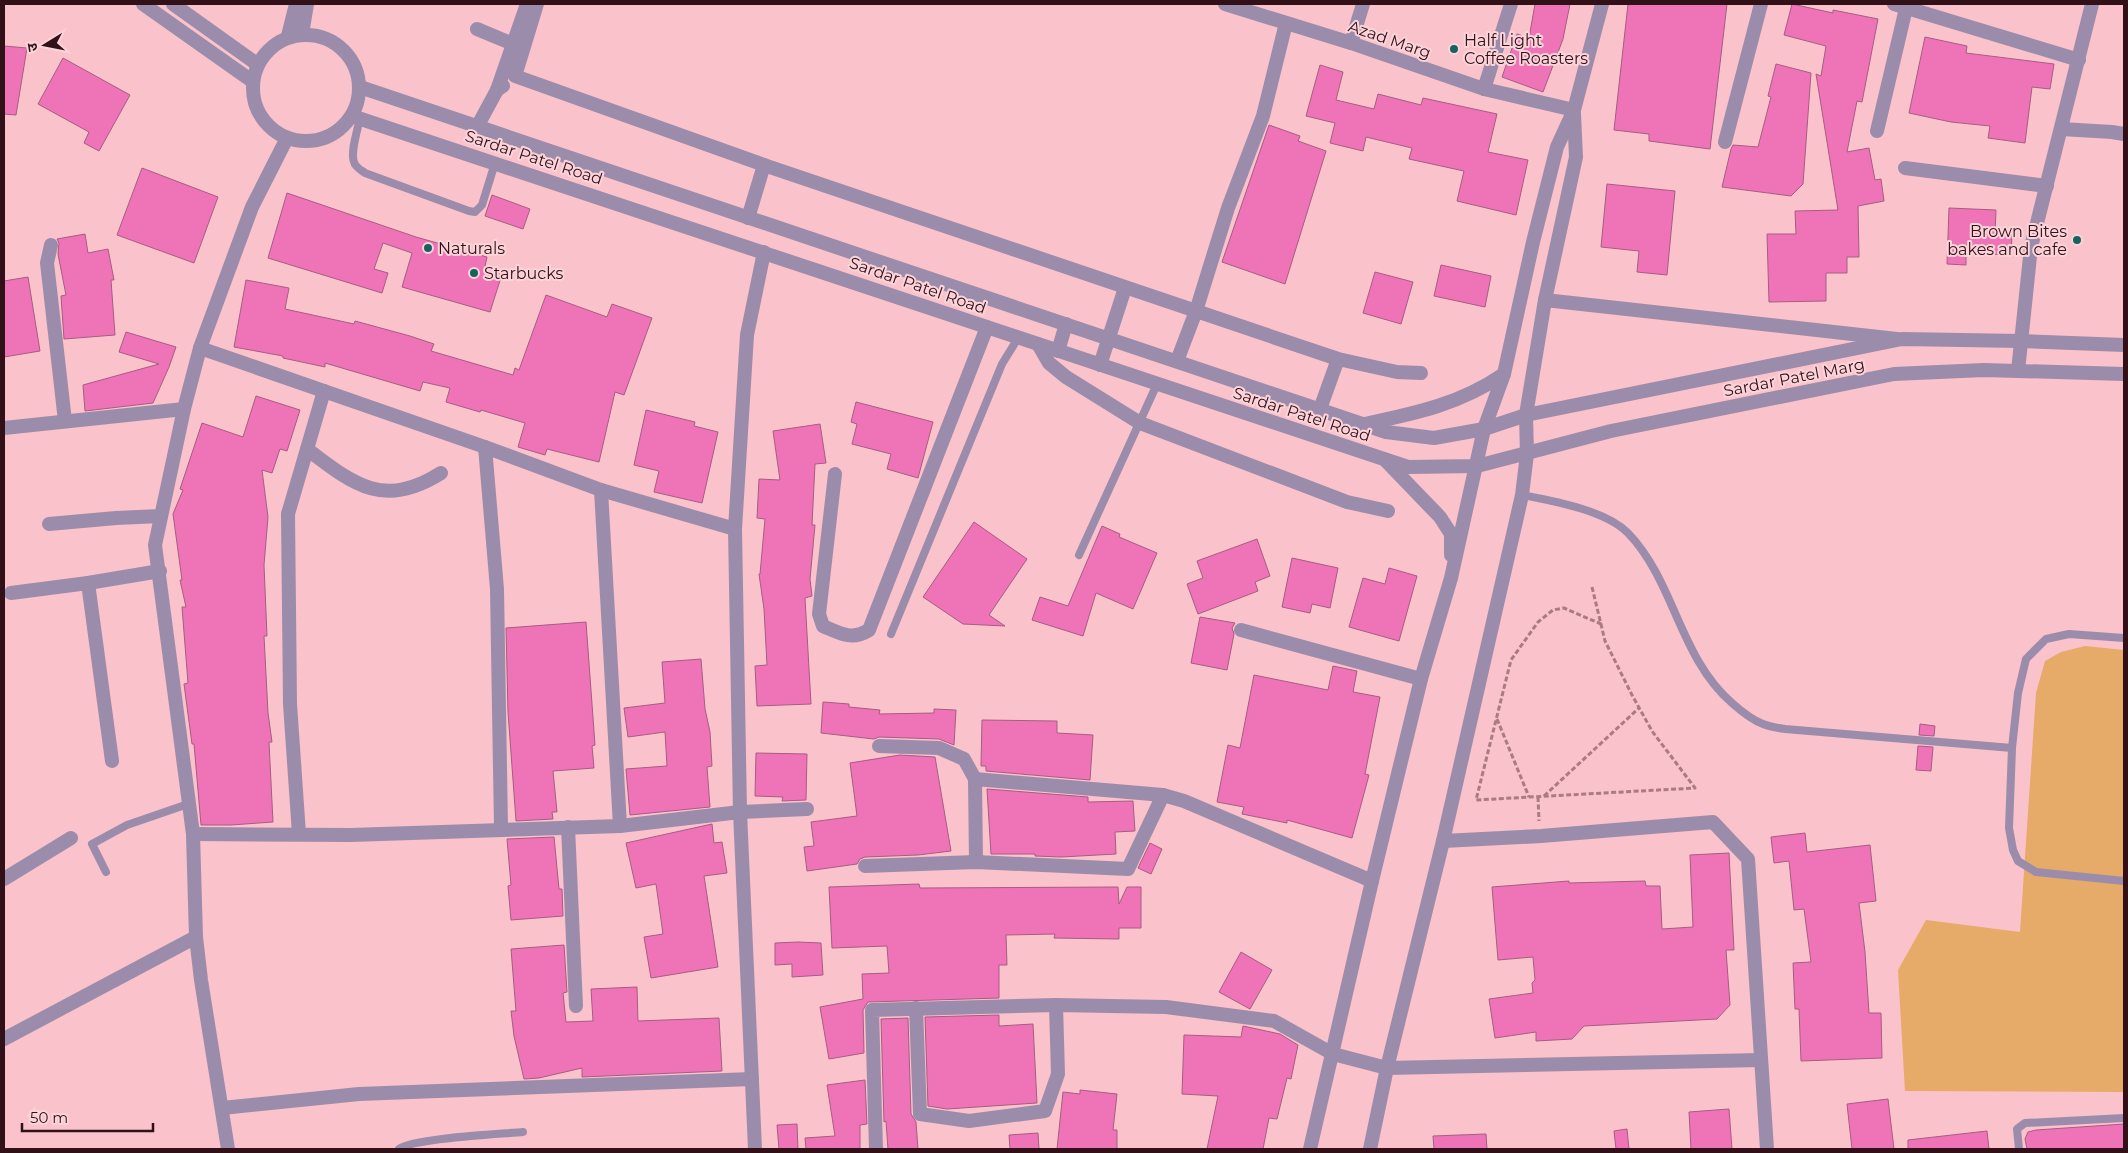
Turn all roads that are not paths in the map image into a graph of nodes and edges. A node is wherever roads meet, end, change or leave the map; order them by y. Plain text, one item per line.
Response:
1 (143, 4) edge
2 (173, 4) edge
3 (296, 4) edge
4 (307, 4) edge
5 (527, 4) edge
6 (538, 4) edge
7 (1225, 4) edge
8 (1363, 4) edge
9 (1511, 4) edge
10 (1602, 4) edge
11 (1761, 4) edge
12 (2092, 4) edge
13 (1902, 5) edge
14 (1286, 23) junction
15 (477, 29) dead end
16 (302, 34) junction
17 (288, 36) junction
18 (1351, 43) junction
19 (513, 44) junction
20 (2078, 60) junction
21 (257, 64) junction
22 (515, 76) junction
23 (252, 81) junction
24 (360, 87) junction
25 (1484, 89) junction
26 (497, 90) junction
27 (1574, 110) junction
28 (356, 117) junction
29 (477, 127) junction
30 (2061, 129) junction
31 (1877, 131) dead end
32 (2124, 134) edge
33 (287, 138) junction
34 (1725, 142) dead end
35 (495, 163) junction
36 (764, 165) junction
37 (1905, 168) dead end
38 (2047, 186) junction
39 (748, 218) junction
40 (51, 245) dead end
41 (764, 252) junction
42 (1126, 288) junction
43 (1545, 300) junction
44 (1196, 311) junction
45 (1066, 324) junction
46 (987, 327) junction
47 (1018, 338) junction
48 (1110, 339) junction
49 (1902, 339) junction
50 (2020, 340) junction
51 (1038, 344) junction
52 (2124, 345) edge
53 (200, 348) junction
54 (1058, 351) junction
55 (1338, 359) junction
56 (1177, 362) junction
57 (1100, 365) junction
58 (2018, 371) junction
59 (1421, 373) dead end
60 (1504, 374) junction
61 (2124, 374) edge
62 (1158, 384) junction
63 (324, 391) junction
64 (184, 409) junction
65 (1320, 409) junction
66 (1526, 415) junction
67 (65, 421) junction
68 (1140, 423) junction
69 (1364, 424) junction
70 (4, 428) edge
71 (1484, 429) junction
72 (485, 447) junction
73 (307, 449) junction
74 (1527, 454) junction
75 (1384, 459) junction
76 (1477, 466) junction
77 (441, 472) dead end
78 (835, 474) dead end
79 (601, 490) junction
80 (1522, 495) junction
81 (1388, 511) dead end
82 (161, 516) junction
83 (49, 524) dead end
84 (735, 529) junction
85 (1079, 555) dead end
86 (160, 571) junction
87 (1451, 578) junction
88 (88, 583) junction
89 (12, 593) dead end
90 (1241, 630) dead end
91 (891, 634) dead end
92 (2124, 638) edge
93 (1421, 678) junction
94 (879, 746) dead end
95 (2012, 748) junction
96 (112, 761) dead end
97 (975, 779) junction
98 (1162, 795) junction
99 (188, 804) junction
100 (807, 810) dead end
101 (740, 812) junction
102 (620, 826) junction
103 (568, 827) junction
104 (501, 828) junction
105 (193, 834) junction
106 (298, 834) junction
107 (71, 838) dead end
108 (1443, 841) junction
109 (976, 862) junction
110 (865, 866) dead end
111 (106, 872) dead end
112 (4, 879) edge
113 (1372, 881) junction
114 (2124, 881) edge
115 (196, 937) junction
116 (1056, 1005) junction
117 (576, 1006) dead end
118 (916, 1008) junction
119 (4, 1039) edge
120 (1333, 1054) junction
121 (1761, 1060) junction
122 (1387, 1068) junction
123 (752, 1079) junction
124 (222, 1108) junction
125 (2124, 1118) edge
126 (523, 1132) dead end
127 (228, 1149) edge
128 (399, 1149) edge
129 (755, 1149) edge
130 (876, 1149) edge
131 (1310, 1149) edge
132 (1370, 1149) edge
133 (1767, 1149) edge
134 (2019, 1149) edge

1 - 23 street
2 - 21 street
3 - 17 street
4 - 16 street
5 - 19 street
6 - 22 street
7 - 14 street, Azad Marg
8 - 18 street
9 - 25 street
10 - 27 street
11 - 34 street
12 - 20 street
13 - 20 street
13 - 31 street
14 - 18 street, Azad Marg
14 - 44 street
15 - 19 street
16 - 17 street
16 - 24 street
17 - 21 street
18 - 25 street, Azad Marg
19 - 26 street
20 - 30 street
21 - 23 street
22 - 26 street
22 - 36 street
23 - 33 street
24 - 28 street
24 - 29 street, Sardar Patel Road
25 - 27 street, Azad Marg
26 - 29 street
27 - 43 street
27 - 60 street
28 - 33 street
28 - 35 street, Sardar Patel Road
28 - 35 lane
29 - 39 street, Sardar Patel Road
30 - 32 street
30 - 38 street
33 - 53 street
35 - 41 street, Sardar Patel Road
36 - 39 street
36 - 42 street
37 - 38 street
38 - 50 street
39 - 45 street, Sardar Patel Road
40 - 67 street
41 - 46 street, Sardar Patel Road
41 - 84 street
42 - 44 street
42 - 48 street
43 - 49 street
43 - 66 street
44 - 55 street
44 - 56 street
45 - 48 street, Sardar Patel Road
45 - 54 street
46 - 47 street, Sardar Patel Road
46 - 78 street
47 - 51 street, Sardar Patel Road
47 - 91 lane
48 - 56 street, Sardar Patel Road
48 - 57 street
49 - 50 street
49 - 66 street, Sardar Patel Road
50 - 52 street
50 - 58 street
51 - 54 street, Sardar Patel Road
51 - 68 street
53 - 63 street
53 - 64 street
54 - 57 street, Sardar Patel Road
55 - 59 street
55 - 65 street
56 - 65 street, Sardar Patel Road
57 - 62 street, Sardar Patel Road
58 - 61 street, Sardar Patel Marg
58 - 74 street, Sardar Patel Marg
60 - 69 street
60 - 71 street
62 - 68 lane
62 - 75 street, Sardar Patel Road
63 - 72 street
63 - 73 street
64 - 67 street
64 - 82 street
65 - 69 street, Sardar Patel Road
66 - 71 street, Sardar Patel Road
66 - 74 street
67 - 70 street
68 - 81 street
68 - 85 lane
69 - 71 street, Sardar Patel Road
71 - 76 street
72 - 79 street
72 - 104 street
73 - 77 street
73 - 106 street
74 - 76 street, Sardar Patel Marg
74 - 80 street
75 - 76 street, Sardar Patel Road
75 - 87 street
76 - 87 street
79 - 84 street
79 - 102 street
80 - 95 lane
80 - 108 street
82 - 83 street
82 - 86 street
84 - 101 street
86 - 88 street
86 - 99 street
87 - 93 street
88 - 89 street
88 - 96 street
90 - 93 street
92 - 95 lane
93 - 113 street
94 - 97 street
95 - 114 lane
97 - 98 street
97 - 109 street
98 - 109 street
98 - 113 street
99 - 105 street
99 - 111 lane
100 - 101 street
101 - 102 street
101 - 123 street
102 - 103 street
103 - 104 street
103 - 117 street
104 - 106 street
105 - 106 street
105 - 115 street
107 - 112 street
108 - 121 street
108 - 122 street
109 - 110 street
113 - 120 street
115 - 119 street
115 - 124 street
116 - 118 street
116 - 118 street
116 - 120 street
118 - 130 street
120 - 122 street
120 - 131 street
121 - 122 street
121 - 133 street
122 - 132 street
123 - 124 street
123 - 129 street
124 - 127 street
125 - 134 lane
126 - 128 lane

